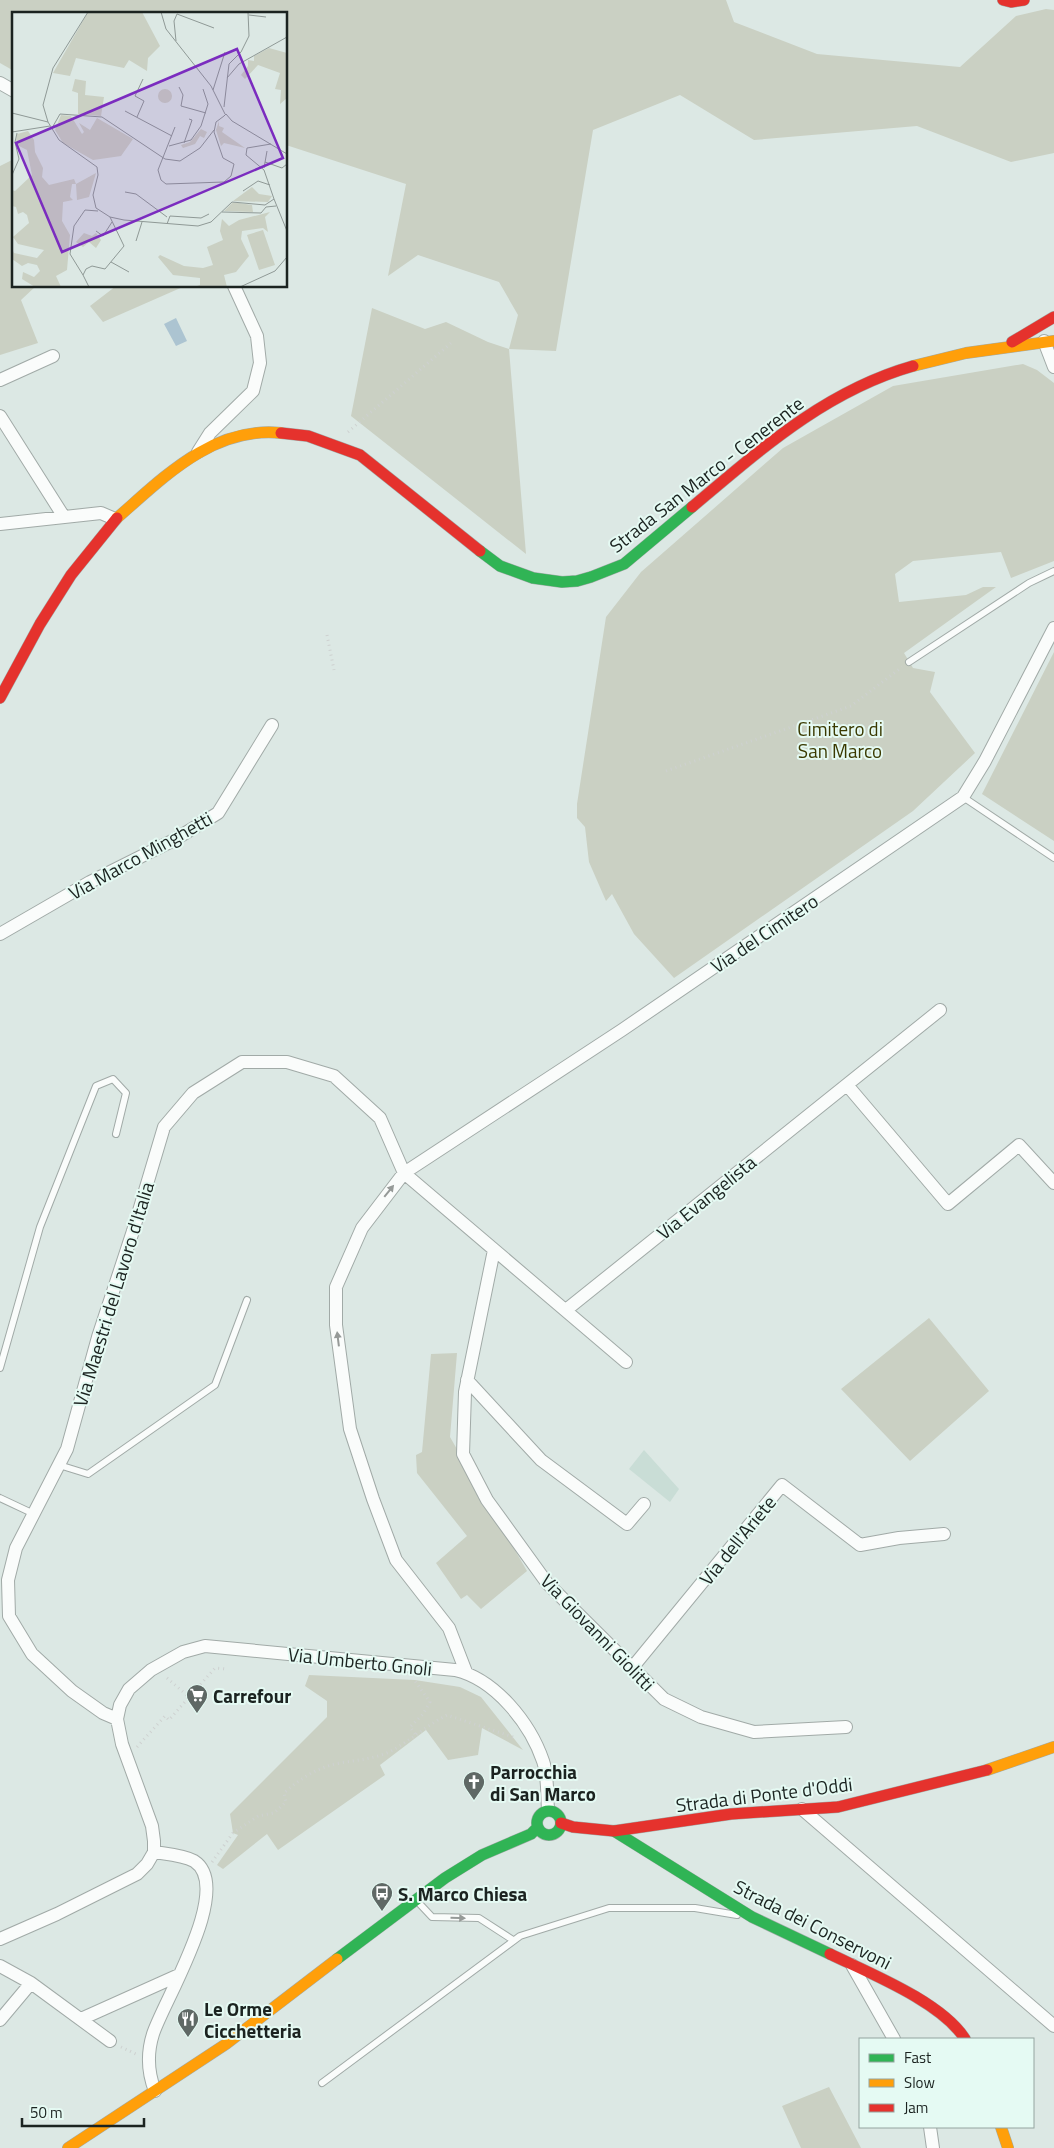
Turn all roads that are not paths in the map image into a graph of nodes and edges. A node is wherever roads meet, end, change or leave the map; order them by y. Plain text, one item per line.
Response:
1 (1004, 0) edge
2 (1024, 0) edge
3 (0, 83) edge
4 (12, 90) edge
5 (235, 288) edge
6 (1054, 317) edge
7 (1049, 341) edge
8 (1006, 346) junction
9 (53, 356) dead end
10 (1054, 367) edge
11 (0, 380) edge
12 (0, 416) edge
13 (198, 452) junction
14 (64, 517) junction
15 (115, 519) junction
16 (0, 524) edge
17 (1054, 571) edge
18 (1054, 628) edge
19 (909, 662) road end
20 (0, 698) edge
21 (272, 725) dead end
22 (963, 797) junction
23 (1054, 858) edge
24 (0, 934) edge
25 (940, 1010) dead end
26 (847, 1084) junction
27 (116, 1134) dead end
28 (404, 1174) junction
29 (1054, 1183) edge
30 (494, 1250) junction
31 (247, 1300) dead end
32 (566, 1310) junction
33 (626, 1362) dead end
34 (0, 1368) edge
35 (467, 1380) junction
36 (60, 1465) junction
37 (0, 1498) edge
38 (644, 1504) dead end
39 (34, 1514) junction
40 (944, 1534) dead end
41 (632, 1668) junction
42 (466, 1672) junction
43 (117, 1720) junction
44 (846, 1727) dead end
45 (1054, 1746) edge
46 (802, 1809) junction
47 (548, 1810) junction
48 (561, 1823) junction
49 (537, 1828) junction
50 (614, 1831) junction
51 (154, 1852) junction
52 (416, 1900) junction
53 (752, 1917) junction
54 (0, 1939) edge
55 (513, 1940) junction
56 (851, 1964) junction
57 (0, 1966) edge
58 (179, 1975) junction
59 (31, 1983) junction
60 (81, 2019) junction
61 (0, 2020) edge
62 (1054, 2026) edge
63 (893, 2038) edge
64 (964, 2038) edge
65 (110, 2041) road end
66 (322, 2083) dead end
67 (155, 2090) junction
68 (930, 2128) edge
69 (1000, 2128) edge
70 (68, 2148) edge
71 (932, 2148) edge
72 (1008, 2148) edge

1 - 2 street
3 - 4 street
5 - 13 street
6 - 8 street
7 - 8 street, Strada San Marco - Cenerente
7 - 10 street
8 - 13 street, Strada San Marco - Cenerente
9 - 11 street
12 - 14 street
13 - 15 street, Strada San Marco - Cenerente
14 - 15 street
14 - 16 street
15 - 20 street, Strada San Marco - Cenerente
17 - 19 lane
18 - 22 street, Via del Cimitero
21 - 24 street, Via Marco Minghetti
22 - 23 lane
22 - 28 street, Via del Cimitero
25 - 26 street, Via Evangelista
26 - 29 street
26 - 32 street, Via Evangelista
27 - 34 lane
28 - 30 street
28 - 36 street, Via Maestri del Lavoro d'Italia
42 -> 28 street, Via del Cimitero
30 - 32 street
30 - 35 street, Via Giovanni Giolitti
31 - 36 lane
32 - 33 street
35 - 38 street
35 - 41 street, Via Giovanni Giolitti
36 - 39 street, Via Maestri del Lavoro d'Italia
37 - 39 lane
39 - 43 street, Via Maestri del Lavoro d'Italia
40 - 41 street, Via dell'Ariete
41 - 44 street, Via Giovanni Giolitti
42 - 43 street, Via Umberto Gnoli
42 - 47 street, Via Umberto Gnoli
43 - 51 street
45 - 46 street, Strada di Ponte d'Oddi
46 - 50 street, Strada di Ponte d'Oddi
46 - 62 street
47 - 48 street
47 - 49 street
48 - 49 street
48 - 50 street, Strada di Ponte d'Oddi
49 - 52 street
50 - 53 street, Strada dei Conservoni
51 - 54 street
51 - 58 street
52 -> 55 lane
52 - 67 street
53 - 55 lane
53 - 56 street, Strada dei Conservoni
55 - 66 lane
56 - 63 street
56 - 64 street, Strada dei Conservoni
57 - 59 street
58 - 60 street
58 - 67 street
59 - 60 street
59 - 61 street
60 - 65 street
67 - 70 street
68 - 71 street
69 - 72 street

